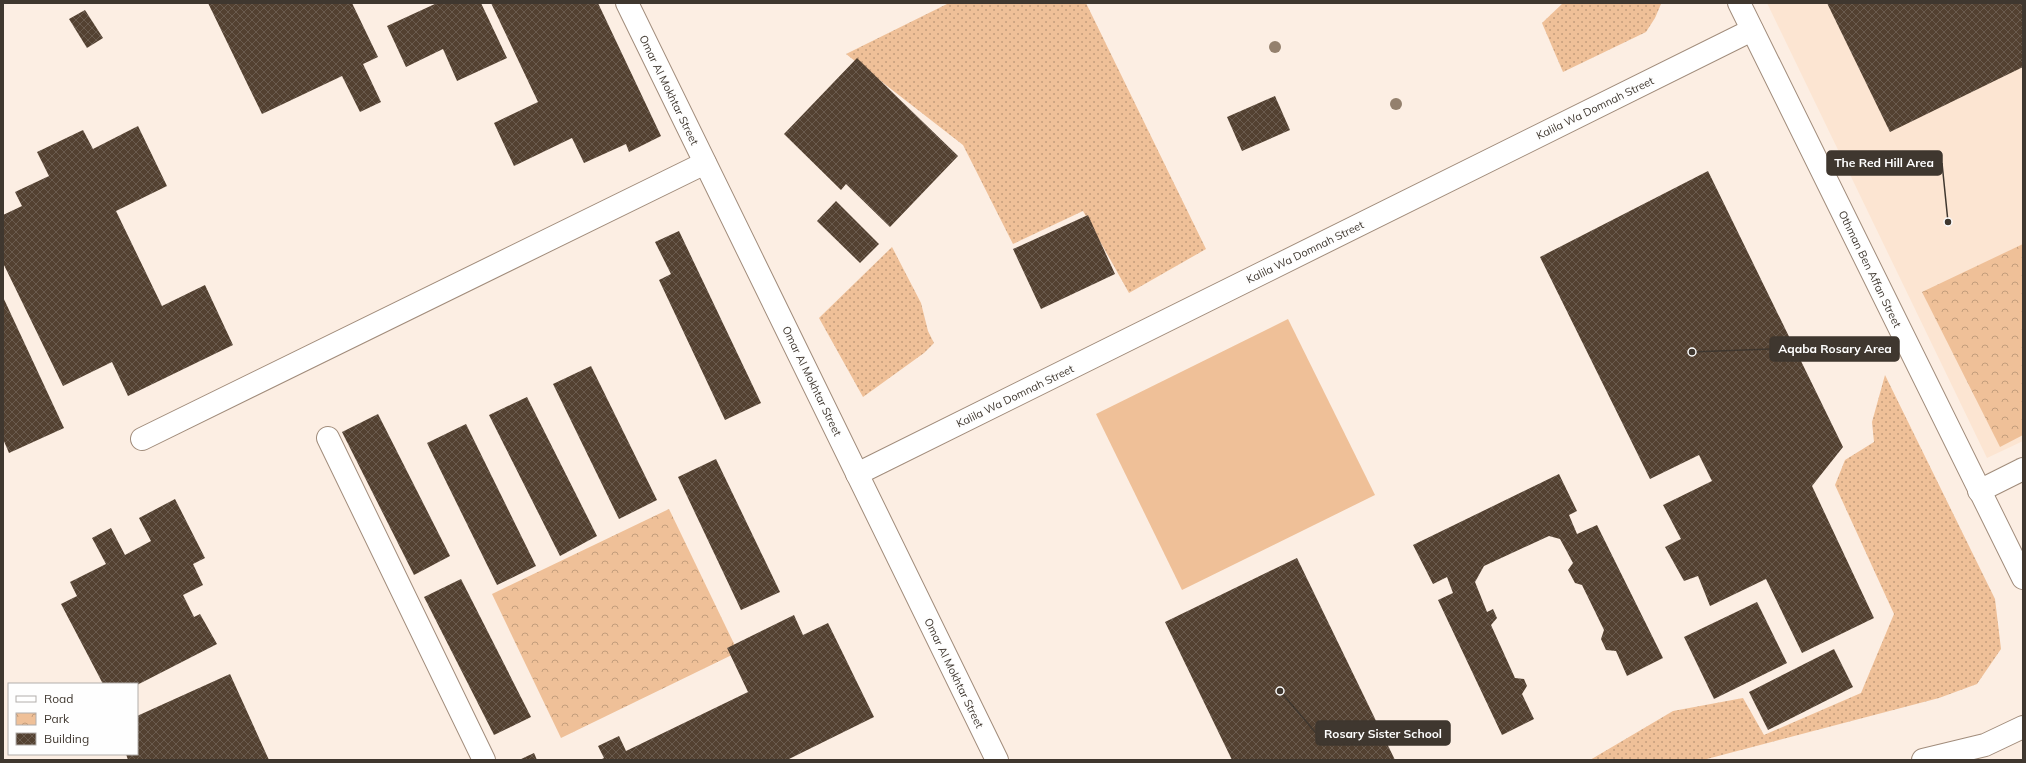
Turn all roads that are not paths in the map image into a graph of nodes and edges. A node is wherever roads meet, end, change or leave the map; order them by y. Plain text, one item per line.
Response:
1 (627, 3) edge
2 (1739, 3) edge
3 (1752, 30) junction
4 (705, 163) junction
5 (328, 438) dead end
6 (142, 439) dead end
7 (2023, 469) edge
8 (857, 474) junction
9 (1980, 491) junction
10 (2023, 578) edge
11 (2023, 727) edge
12 (484, 760) edge
13 (997, 760) edge
14 (1923, 760) edge

1 - 4 street, Omar Al Mokhtar Street
2 - 3 street, Othman Ben Affan Street
3 - 8 street, Kalila Wa Domnah Street
3 - 9 street, Othman Ben Affan Street
4 - 6 street
4 - 8 street, Omar Al Mokhtar Street
5 - 12 street
7 - 9 street
8 - 13 street, Omar Al Mokhtar Street
9 - 10 street, Othman Ben Affan Street
11 - 14 street

